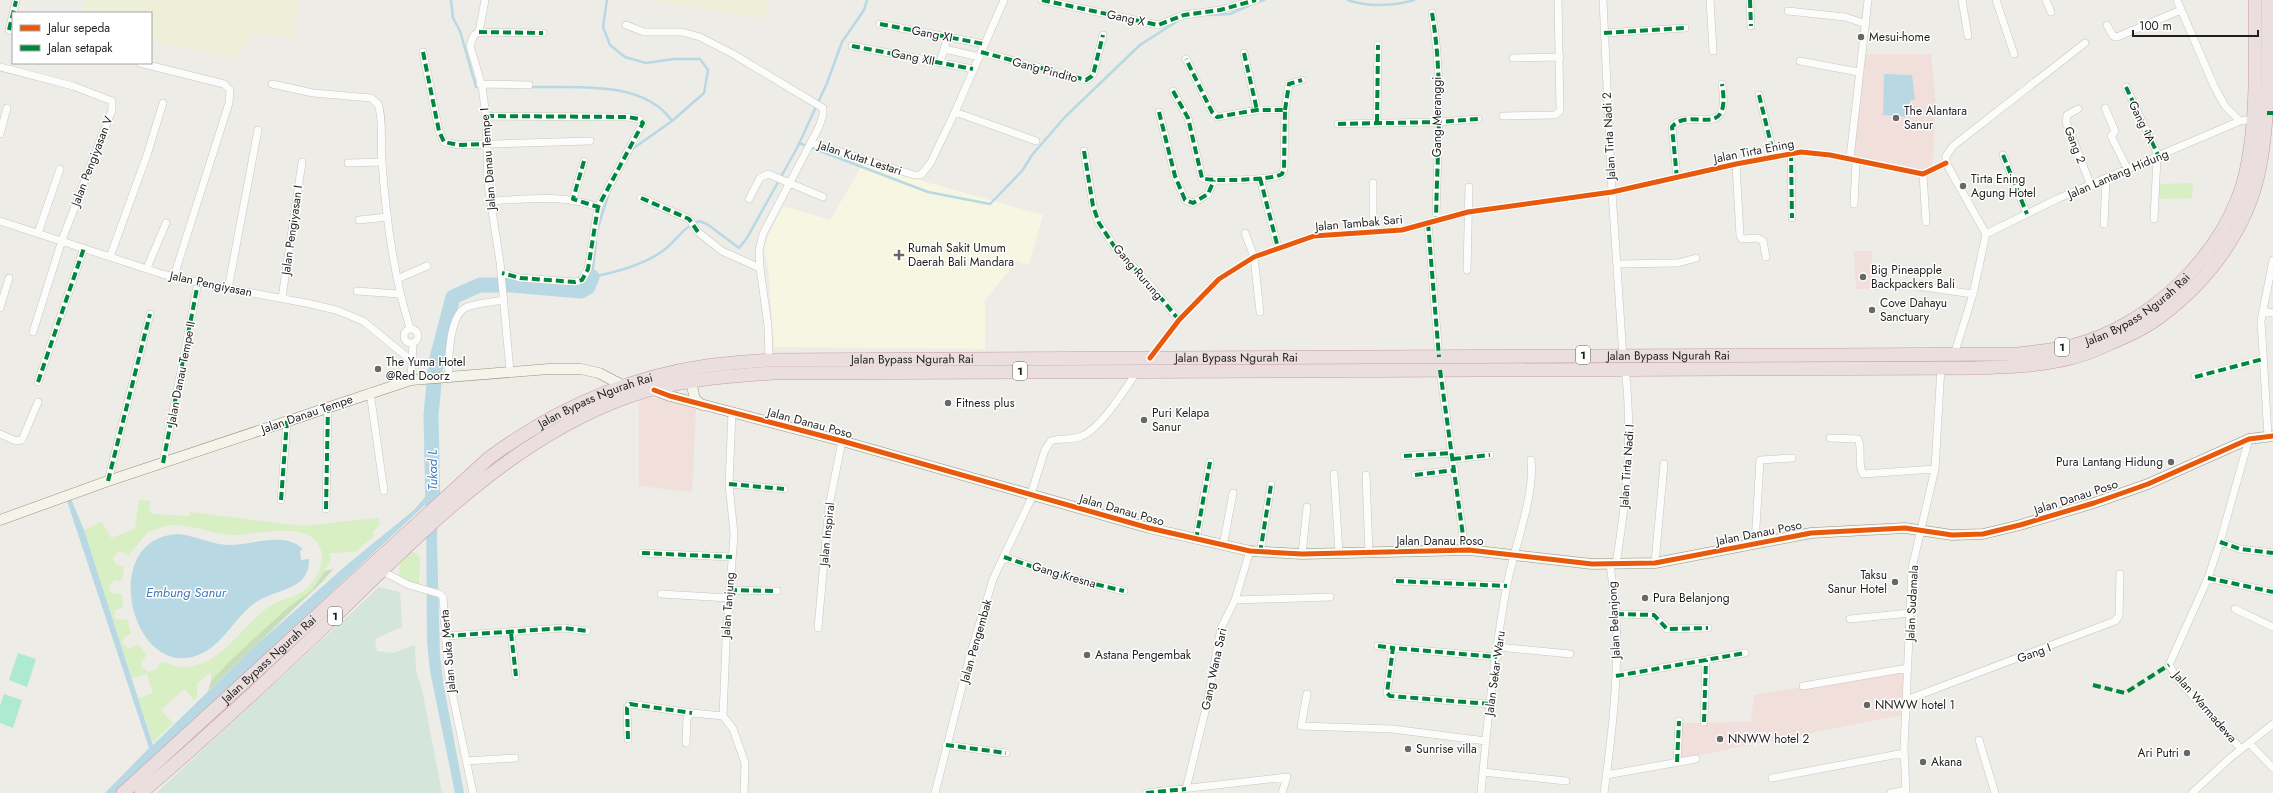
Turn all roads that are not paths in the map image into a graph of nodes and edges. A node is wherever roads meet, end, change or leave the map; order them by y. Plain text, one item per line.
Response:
1 (486, 0) edge
2 (1003, 0) edge
3 (1042, 0) edge
4 (1256, 0) edge
5 (1558, 0) edge
6 (1603, 0) edge
7 (1710, 0) edge
8 (1750, 0) edge
9 (1868, 0) edge
10 (1962, 0) edge
11 (1996, 0) edge
12 (2046, 0) edge
13 (2177, 0) edge
14 (2255, 0) edge
15 (2268, 0) edge
16 (16, 1) edge
17 (1240, 2) edge
18 (2181, 10) junction
19 (1788, 11) dead end
20 (13, 12) edge
21 (2052, 12) dead end
22 (1432, 13) dead end
23 (12, 18) edge
24 (880, 24) dead end
25 (1866, 24) junction
26 (626, 25) dead end
27 (2107, 25) dead end
28 (1751, 26) dead end
29 (1685, 28) dead end
30 (12, 31) edge
31 (479, 32) junction
32 (543, 33) dead end
33 (1604, 33) junction
34 (1103, 35) dead end
35 (948, 36) junction
36 (1968, 36) dead end
37 (2085, 43) dead end
38 (984, 44) junction
39 (1378, 45) dead end
40 (852, 46) dead end
41 (945, 49) junction
42 (1713, 51) dead end
43 (423, 52) dead end
44 (980, 54) junction
45 (1244, 54) dead end
46 (2014, 54) dead end
47 (1560, 57) junction
48 (1513, 58) dead end
49 (1186, 59) dead end
50 (1800, 61) dead end
51 (940, 62) junction
52 (144, 64) edge
53 (0, 67) edge
54 (973, 70) junction
55 (1858, 72) junction
56 (1302, 80) dead end
57 (272, 84) dead end
58 (480, 84) junction
59 (1722, 84) dead end
60 (529, 85) dead end
61 (2126, 87) dead end
62 (1173, 91) dead end
63 (1760, 95) dead end
64 (163, 103) dead end
65 (7, 108) dead end
66 (2105, 108) dead end
67 (2078, 109) dead end
68 (1257, 110) junction
69 (1285, 110) junction
70 (955, 112) junction
71 (1159, 112) dead end
72 (2270, 113) edge
73 (486, 116) junction
74 (1503, 116) dead end
75 (1478, 119) dead end
76 (2246, 120) junction
77 (1377, 122) junction
78 (1438, 122) junction
79 (1338, 124) dead end
80 (258, 130) dead end
81 (0, 134) edge
82 (590, 141) dead end
83 (1036, 141) dead end
84 (488, 144) junction
85 (810, 146) junction
86 (1084, 151) dead end
87 (1791, 153) junction
88 (2003, 155) dead end
89 (1774, 156) junction
90 (2158, 157) junction
91 (1853, 159) junction
92 (584, 161) dead end
93 (302, 162) dead end
94 (382, 162) junction
95 (348, 163) dead end
96 (1736, 164) junction
97 (1946, 164) junction
98 (60, 169) dead end
99 (2128, 170) junction
100 (1923, 174) junction
101 (1260, 178) junction
102 (1677, 178) junction
103 (2106, 179) junction
104 (1214, 180) junction
105 (788, 182) junction
106 (1373, 183) dead end
107 (2091, 186) junction
108 (1469, 187) dead end
109 (1612, 192) junction
110 (823, 197) dead end
111 (641, 198) dead end
112 (573, 199) junction
113 (749, 199) dead end
114 (490, 201) junction
115 (1854, 204) dead end
116 (598, 207) junction
117 (1468, 212) junction
118 (2027, 214) junction
119 (388, 217) junction
120 (1792, 218) dead end
121 (2154, 219) dead end
122 (359, 220) dead end
123 (1436, 220) junction
124 (0, 221) edge
125 (1926, 222) dead end
126 (166, 223) dead end
127 (1428, 223) junction
128 (2104, 224) dead end
129 (1373, 232) junction
130 (38, 233) junction
131 (1245, 234) dead end
132 (1986, 234) junction
133 (62, 240) junction
134 (84, 248) junction
135 (1278, 248) junction
136 (110, 256) junction
137 (1254, 257) junction
138 (1766, 257) dead end
139 (1696, 258) dead end
140 (2273, 260) edge
141 (1618, 264) junction
142 (428, 266) dead end
143 (147, 268) junction
144 (760, 268) junction
145 (1467, 270) dead end
146 (502, 274) junction
147 (174, 276) junction
148 (9, 278) dead end
149 (397, 279) junction
150 (198, 283) junction
151 (1878, 286) dead end
152 (228, 289) junction
153 (357, 291) dead end
154 (399, 294) junction
155 (1973, 294) junction
156 (282, 298) junction
157 (504, 300) junction
158 (0, 308) edge
159 (2263, 311) junction
160 (1260, 312) dead end
161 (2273, 313) edge
162 (150, 314) dead end
163 (1180, 320) junction
164 (33, 332) dead end
165 (1954, 355) junction
166 (1150, 358) junction
167 (2263, 359) junction
168 (769, 360) junction
169 (412, 361) junction
170 (1624, 362) junction
171 (1055, 364) junction
172 (1440, 364) junction
173 (1941, 367) junction
174 (1138, 370) junction
175 (510, 372) junction
176 (447, 377) junction
177 (2195, 377) dead end
178 (416, 379) junction
179 (38, 382) dead end
180 (692, 382) junction
181 (622, 385) junction
182 (654, 390) junction
183 (370, 392) junction
184 (38, 402) dead end
185 (702, 405) junction
186 (328, 406) junction
187 (732, 412) junction
188 (287, 421) junction
189 (0, 434) edge
190 (2270, 436) edge
191 (1830, 438) dead end
192 (2249, 439) junction
193 (842, 441) junction
194 (1490, 455) dead end
195 (1404, 456) dead end
196 (1453, 456) junction
197 (1792, 458) dead end
198 (1531, 460) dead end
199 (1210, 462) dead end
200 (163, 463) junction
201 (1664, 464) dead end
202 (1935, 469) junction
203 (1455, 470) junction
204 (1334, 474) dead end
205 (1366, 475) dead end
206 (1415, 475) dead end
207 (108, 480) junction
208 (729, 484) junction
209 (1271, 484) dead end
210 (784, 488) dead end
211 (384, 491) dead end
212 (1232, 493) dead end
213 (1032, 495) junction
214 (281, 500) dead end
215 (448, 502) junction
216 (1307, 507) dead end
217 (326, 509) dead end
218 (0, 520) edge
219 (1921, 529) junction
220 (1196, 540) junction
221 (2220, 542) junction
222 (1755, 544) junction
223 (401, 546) junction
224 (1224, 546) junction
225 (1465, 550) junction
226 (1255, 552) junction
227 (1369, 552) junction
228 (642, 553) dead end
229 (1339, 553) junction
230 (2273, 553) edge
231 (1302, 554) junction
232 (1514, 554) junction
233 (732, 557) junction
234 (1004, 557) junction
235 (1655, 563) junction
236 (1613, 564) junction
237 (382, 571) junction
238 (2120, 574) dead end
239 (2208, 578) junction
240 (1396, 581) dead end
241 (1507, 586) junction
242 (730, 590) junction
243 (778, 591) dead end
244 (1124, 592) dead end
245 (2273, 592) edge
246 (661, 594) dead end
247 (1330, 597) dead end
248 (729, 598) junction
249 (1235, 600) junction
250 (2235, 609) dead end
251 (1910, 613) junction
252 (1616, 614) junction
253 (1850, 619) dead end
254 (2273, 627) edge
255 (818, 628) dead end
256 (1708, 628) dead end
257 (587, 631) dead end
258 (511, 632) junction
259 (446, 636) junction
260 (1378, 646) dead end
261 (1498, 647) junction
262 (1393, 648) junction
263 (1744, 653) dead end
264 (1570, 654) dead end
265 (1497, 657) junction
266 (1706, 660) junction
267 (1908, 668) junction
268 (516, 676) dead end
269 (1616, 676) junction
270 (260, 677) junction
271 (1804, 686) dead end
272 (1307, 694) dead end
273 (1906, 700) junction
274 (1490, 704) junction
275 (692, 713) junction
276 (723, 716) junction
277 (1679, 721) dead end
278 (1704, 722) dead end
279 (2273, 724) edge
280 (628, 739) dead end
281 (1979, 740) dead end
282 (1486, 741) junction
283 (686, 743) dead end
284 (2249, 743) junction
285 (946, 745) junction
286 (2241, 749) junction
287 (1006, 753) dead end
288 (1904, 753) junction
289 (515, 758) dead end
290 (1696, 758) dead end
291 (466, 761) junction
292 (1677, 762) junction
293 (2273, 768) edge
294 (1483, 772) junction
295 (1606, 775) junction
296 (1772, 778) dead end
297 (1566, 781) dead end
298 (1188, 790) edge
299 (1906, 792) edge
300 (123, 793) edge
301 (142, 793) edge
302 (473, 793) edge
303 (744, 793) edge
304 (935, 793) edge
305 (1146, 793) edge
306 (1153, 793) edge
307 (1282, 793) edge
308 (1481, 793) edge
309 (1604, 793) edge
310 (1891, 793) edge
311 (1996, 793) edge
312 (2192, 793) edge

1 - 31 street, Jalan Danau Tempe I
2 - 38 street, Jalan Kutat Lestari
3 - 17 street, Gang X
4 - 17 street, Gang X
5 - 47 street
6 - 33 street, Jalan Tirta Nadi 2
7 - 42 street
8 - 28 street
9 - 25 street
10 - 36 street
11 - 46 street
12 - 21 street
13 - 18 street
14 - 76 highway, Jalan Bypass Ngurah Rai / 1
15 - 72 highway, Jalan Bypass Ngurah Rai / 1
16 - 20 street
18 - 27 street
18 - 76 street
19 - 25 street
22 - 78 street, Gang Meranggi
23 - 30 street
24 - 35 street, Gang XI
25 - 55 street
26 - 85 street
29 - 33 street
31 - 32 street
31 - 58 street, Jalan Danau Tempe I
33 - 109 street, Jalan Tirta Nadi 2
34 - 44 street, Gang Pindito
35 - 38 street, Gang XI
35 - 41 street
37 - 97 street
38 - 44 street, Jalan Kutat Lestari
39 - 77 street
40 - 51 street, Gang XII
41 - 44 street
41 - 51 street
43 - 84 street
44 - 54 street, Jalan Kutat Lestari
45 - 68 street
47 - 48 street
47 - 74 street
49 - 68 street
50 - 55 street
51 - 54 street, Gang XII
52 - 147 street
53 - 133 street, Jalan Pengiyasan V
54 - 70 street, Jalan Kutat Lestari
55 - 91 street
56 - 69 street
57 - 94 street
58 - 60 street
58 - 73 street, Jalan Danau Tempe I
59 - 102 street
61 - 90 street, Gang 1A
62 - 104 street
63 - 89 street
64 - 136 street
65 - 81 street
66 - 99 street
67 - 107 street, Gang 2
68 - 69 street
69 - 101 street
70 - 83 street
70 - 85 street, Jalan Kutat Lestari
71 - 104 street
72 - 173 highway, Jalan Bypass Ngurah Rai / 1
73 - 84 street, Jalan Danau Tempe I
73 - 116 street
75 - 78 street
76 - 90 street, Jalan Lantang Hidung
76 - 165 highway, Jalan Bypass Ngurah Rai / 1
77 - 78 street
77 - 79 street
78 - 123 street, Gang Meranggi
80 - 152 street
82 - 84 street
84 - 114 street, Jalan Danau Tempe I
85 - 105 street, Jalan Kutat Lestari
86 - 163 street, Gang Rurung
87 - 89 street, Jalan Tirta Ening
87 - 91 street, Jalan Tirta Ening
87 - 120 street
88 - 118 street
89 - 96 street, Jalan Tirta Ening
90 - 99 street, Jalan Lantang Hidung
90 - 121 street
91 - 100 street, Jalan Tirta Ening
91 - 115 street
92 - 112 street
93 - 156 street, Jalan Pengiyasan I
94 - 95 street
94 - 119 street
96 - 102 street, Jalan Tirta Ening
96 - 138 street
97 - 100 street
97 - 132 street
98 - 130 street
99 - 103 street, Jalan Lantang Hidung
100 - 125 street
101 - 104 street
101 - 135 street
102 - 109 street, Jalan Tirta Ening
103 - 107 street, Jalan Lantang Hidung
103 - 128 street
105 - 110 street
105 - 113 street
105 - 144 street, Jalan Kutat Lestari
106 - 129 street
107 - 118 street, Jalan Lantang Hidung
108 - 117 street
109 - 117 street, Jalan Tambak Sari
109 - 141 street, Jalan Tirta Nadi 2
111 - 144 street
112 - 114 street
112 - 116 street
114 - 146 street, Jalan Danau Tempe I
116 - 146 street
117 - 123 street, Jalan Tambak Sari
117 - 145 street
118 - 132 street, Jalan Lantang Hidung
119 - 122 street
119 - 149 street
123 - 127 street, Jalan Tambak Sari
124 - 130 street, Jalan Pengiyasan
126 - 143 street
127 - 129 street, Jalan Tambak Sari
127 - 172 street
129 - 135 street, Jalan Tambak Sari
130 - 133 street, Jalan Pengiyasan
131 - 137 street
132 - 155 street
133 - 134 street, Jalan Pengiyasan
133 - 164 street
134 - 136 street, Jalan Pengiyasan
134 - 179 street
135 - 137 street, Jalan Tambak Sari
136 - 143 street, Jalan Pengiyasan
137 - 160 street
137 - 163 street, Jalan Tambak Sari
139 - 141 street
140 - 159 street
141 - 170 street, Jalan Tirta Nadi 2
142 - 149 street
143 - 147 street, Jalan Pengiyasan
144 - 168 street, Jalan Kutat Lestari
146 - 157 street, Jalan Danau Tempe I
147 - 150 street, Jalan Pengiyasan
148 - 158 street
149 - 154 street
150 - 152 street, Jalan Pengiyasan
150 - 200 street, Jalan Danau Tempe II
151 - 155 street
152 - 156 street, Jalan Pengiyasan
153 - 154 street
154 - 169 street
155 - 165 street
156 - 169 street, Jalan Pengiyasan
157 - 175 street, Jalan Danau Tempe I
157 - 176 street
159 - 161 street
159 - 167 street
162 - 207 street
163 - 166 street, Jalan Tambak Sari
165 - 170 highway, Jalan Bypass Ngurah Rai / 1
166 - 171 highway, Jalan Bypass Ngurah Rai / 1
166 - 172 highway, Jalan Bypass Ngurah Rai / 1
167 - 177 street
167 - 190 street
168 - 171 highway, Jalan Bypass Ngurah Rai / 1
168 - 181 highway, Jalan Bypass Ngurah Rai / 1
169 - 178 street
170 - 172 highway, Jalan Bypass Ngurah Rai / 1
170 - 173 highway, Jalan Bypass Ngurah Rai / 1
170 - 236 street, Jalan Tirta Nadi I
171 - 174 highway, Jalan Bypass Ngurah Rai / 1
171 - 180 highway, Jalan Bypass Ngurah Rai / 1
172 - 174 highway, Jalan Bypass Ngurah Rai / 1
172 - 196 street
173 - 202 street, Jalan Sudamala
174 - 213 street, Jalan Pengembak
175 - 176 street, Jalan Danau Tempe
175 - 181 street, Jalan Danau Tempe
176 - 178 street, Jalan Danau Tempe
178 - 183 street, Jalan Danau Tempe
180 - 182 highway, Jalan Bypass Ngurah Rai / 1
180 - 185 street
181 - 215 highway, Jalan Bypass Ngurah Rai / 1
182 - 185 street, Jalan Danau Poso
182 - 215 highway, Jalan Bypass Ngurah Rai / 1
183 - 186 street, Jalan Danau Tempe
183 - 211 street
184 - 189 street
185 - 187 street, Jalan Danau Poso
186 - 188 street, Jalan Danau Tempe
186 - 217 street
187 - 193 street, Jalan Danau Poso
187 - 208 street, Jalan Tanjung
188 - 200 street, Jalan Danau Tempe
188 - 214 street
190 - 192 street, Jalan Danau Poso
191 - 202 street
192 - 219 street, Jalan Danau Poso
192 - 221 street, Jalan Warmadewa
193 - 213 street, Jalan Danau Poso
193 - 255 street, Jalan Inspiral
194 - 196 street
195 - 196 street
196 - 203 street
197 - 222 street
198 - 232 street, Jalan Sekar Waru
199 - 220 street
200 - 207 street, Jalan Danau Tempe
201 - 235 street
202 - 219 street, Jalan Sudamala
203 - 206 street
203 - 225 street
204 - 229 street
205 - 227 street
207 - 218 street, Jalan Danau Tempe
208 - 210 street
208 - 233 street, Jalan Tanjung
209 - 226 street, Gang Wana Sari
212 - 224 street
213 - 220 street, Jalan Danau Poso
213 - 234 street, Jalan Pengembak
215 - 223 highway, Jalan Bypass Ngurah Rai / 1
216 - 231 street
219 - 222 street, Jalan Danau Poso
219 - 251 street, Jalan Sudamala
220 - 224 street, Jalan Danau Poso
221 - 230 street
221 - 239 street, Jalan Warmadewa
222 - 235 street, Jalan Danau Poso
223 - 237 highway, Jalan Bypass Ngurah Rai / 1
223 - 270 highway, Jalan Bypass Ngurah Rai / 1
224 - 226 street, Jalan Danau Poso
225 - 227 street, Jalan Danau Poso
225 - 232 street, Jalan Danau Poso
226 - 231 street, Jalan Danau Poso
226 - 249 street, Gang Wana Sari
227 - 229 street, Jalan Danau Poso
228 - 233 street
229 - 231 street, Jalan Danau Poso
232 - 236 street, Jalan Danau Poso
232 - 241 street, Jalan Sekar Waru
233 - 242 street, Jalan Tanjung
234 - 244 street, Gang Kresna
234 - 285 street, Jalan Pengembak
235 - 236 street, Jalan Danau Poso
236 - 252 street, Jalan Belanjong
237 - 259 street, Jalan Suka Merta
237 - 270 highway, Jalan Bypass Ngurah Rai / 1
238 - 273 street, Gang I
239 - 245 street
239 - 286 street, Jalan Warmadewa
240 - 241 street
241 - 261 street, Jalan Sekar Waru
242 - 243 street
242 - 248 street, Jalan Tanjung
246 - 248 street
247 - 249 street
248 - 276 street, Jalan Tanjung
249 - 298 street, Gang Wana Sari
250 - 254 street
251 - 253 street
251 - 267 street, Jalan Sudamala
252 - 256 street
252 - 269 street, Jalan Belanjong
257 - 258 street
258 - 259 street
258 - 268 street
259 - 291 street, Jalan Suka Merta
260 - 262 street
261 - 264 street
261 - 265 street, Jalan Sekar Waru
262 - 265 street
262 - 274 street
263 - 266 street
265 - 274 street, Jalan Sekar Waru
266 - 269 street
266 - 278 street
267 - 271 street
267 - 273 street, Jalan Sudamala
269 - 295 street, Jalan Belanjong
270 - 300 highway, Jalan Bypass Ngurah Rai / 1
270 - 301 highway, Jalan Bypass Ngurah Rai / 1
272 - 282 street
273 - 288 street, Jalan Sudamala
274 - 282 street, Jalan Sekar Waru
275 - 276 street
275 - 280 street
275 - 283 street
276 - 303 street
277 - 292 street
279 - 284 street
281 - 311 street
282 - 294 street, Jalan Sekar Waru
284 - 286 street
284 - 293 street
285 - 287 street
285 - 304 street, Jalan Pengembak
286 - 312 street
288 - 296 street
288 - 299 street, Jalan Sudamala
289 - 291 street
290 - 292 street
291 - 302 street, Jalan Suka Merta
292 - 295 street
294 - 297 street
294 - 308 street, Jalan Sekar Waru
295 - 309 street, Jalan Belanjong
298 - 306 street
298 - 307 street
299 - 310 street
305 - 306 street

